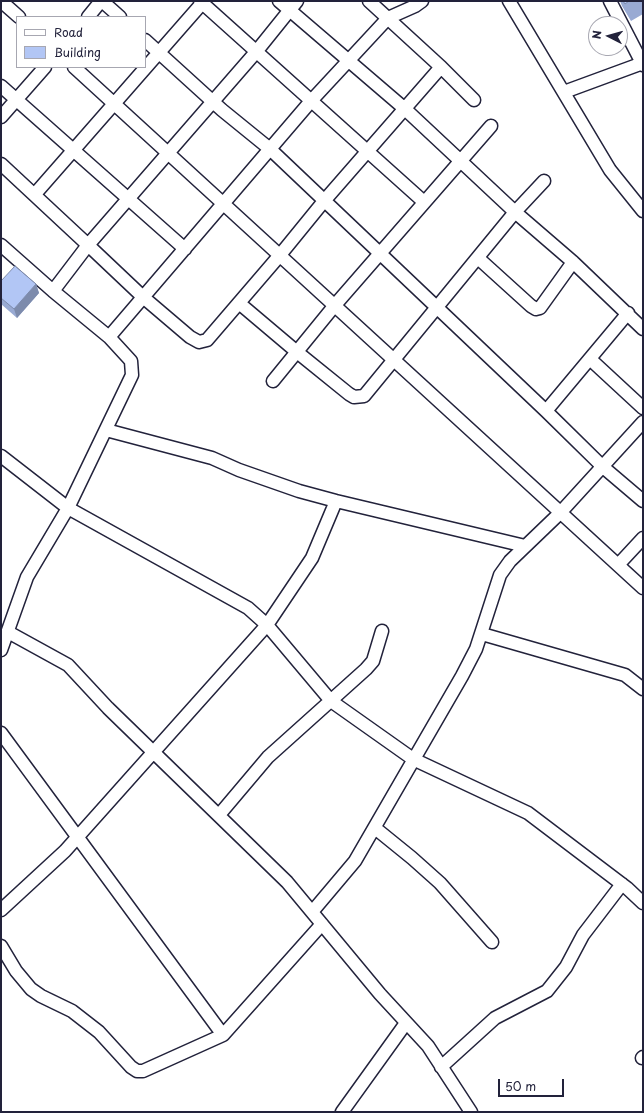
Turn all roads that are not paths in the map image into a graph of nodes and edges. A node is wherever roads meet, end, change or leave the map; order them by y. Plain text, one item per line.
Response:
1 (102, 1) edge
2 (279, 1) edge
3 (297, 1) edge
4 (369, 1) edge
5 (422, 1) edge
6 (510, 1) edge
7 (610, 1) edge
8 (202, 2) edge
9 (3, 3) edge
10 (289, 11) junction
11 (18, 16) edge
12 (89, 16) edge
13 (119, 16) edge
14 (388, 18) junction
15 (146, 41) edge
16 (159, 52) junction
17 (256, 52) junction
18 (348, 61) junction
19 (643, 64) edge
20 (146, 67) edge
21 (441, 67) junction
22 (44, 68) edge
23 (75, 68) edge
24 (145, 68) edge
25 (1, 86) edge
26 (564, 92) junction
27 (17, 99) junction
28 (474, 100) dead end
29 (213, 101) junction
30 (311, 101) junction
31 (114, 104) junction
32 (405, 109) junction
33 (1, 118) edge
34 (490, 126) dead end
35 (270, 149) junction
36 (74, 150) junction
37 (367, 152) junction
38 (168, 153) junction
39 (460, 161) junction
40 (1, 164) edge
41 (544, 181) dead end
42 (35, 194) junction
43 (128, 199) junction
44 (324, 201) junction
45 (424, 202) junction
46 (224, 204) junction
47 (643, 211) edge
48 (515, 212) junction
49 (1, 245) edge
50 (88, 245) junction
51 (185, 250) junction
52 (380, 254) junction
53 (280, 255) junction
54 (478, 258) junction
55 (573, 262) junction
56 (53, 292) junction
57 (143, 297) junction
58 (239, 303) junction
59 (335, 305) junction
60 (437, 308) junction
61 (628, 314) junction
62 (643, 329) edge
63 (109, 337) junction
64 (296, 352) junction
65 (394, 359) junction
66 (590, 359) junction
67 (273, 381) dead end
68 (643, 408) edge
69 (546, 411) junction
70 (643, 422) edge
71 (106, 430) junction
72 (1, 456) edge
73 (603, 467) junction
74 (336, 501) junction
75 (643, 501) edge
76 (68, 508) junction
77 (560, 513) junction
78 (643, 538) edge
79 (525, 546) junction
80 (618, 565) junction
81 (643, 588) edge
82 (267, 625) junction
83 (382, 631) dead end
84 (8, 632) junction
85 (482, 634) junction
86 (1, 650) edge
87 (643, 689) edge
88 (331, 700) junction
89 (1, 733) edge
90 (155, 752) junction
91 (413, 760) junction
92 (219, 816) junction
93 (375, 828) junction
94 (78, 837) junction
95 (622, 884) junction
96 (643, 902) edge
97 (1, 910) edge
98 (312, 912) junction
99 (322, 924) junction
100 (492, 942) dead end
101 (1, 946) edge
102 (406, 1023) junction
103 (223, 1035) junction
104 (441, 1067) junction
105 (465, 1109) edge
106 (342, 1112) edge

1 - 12 street
1 - 13 street
2 - 10 street
3 - 10 street
4 - 14 street
5 - 14 street
6 - 26 street
7 - 19 street
8 - 16 street
8 - 17 street
9 - 11 street
10 - 17 street
10 - 18 street
14 - 18 street
14 - 21 street
15 - 16 street
16 - 20 street
16 - 29 street
17 - 29 street
17 - 30 street
18 - 30 street
18 - 32 street
19 - 26 street
21 - 28 street
21 - 32 street
22 - 27 street
23 - 31 street
24 - 31 street
25 - 27 street
26 - 47 street
27 - 33 street
27 - 36 street
29 - 35 street
29 - 38 street
30 - 35 street
30 - 37 street
31 - 36 street
31 - 38 street
32 - 37 street
32 - 39 street
34 - 39 street
35 - 44 street
35 - 46 street
36 - 42 street
36 - 43 street
37 - 44 street
37 - 45 street
38 - 43 street
38 - 46 street
39 - 45 street
39 - 48 street
40 - 42 street
41 - 48 street
42 - 50 street
43 - 50 street
43 - 51 street
44 - 52 street
44 - 53 street
45 - 52 street
46 - 51 street
46 - 53 street
48 - 54 street
48 - 55 street
49 - 56 street
50 - 56 street
50 - 57 street
51 - 57 street
52 - 59 street
52 - 60 street
53 - 58 street
53 - 59 street
54 - 55 street
54 - 60 street
55 - 61 street
56 - 63 street
57 - 58 street
57 - 63 street
58 - 64 street
59 - 64 street
59 - 65 street
60 - 65 street
60 - 69 street
61 - 62 street
61 - 66 street
63 - 71 street
64 - 65 street
64 - 67 street
65 - 77 street
66 - 68 street
66 - 69 street
69 - 73 street
70 - 73 street
71 - 74 street
71 - 76 street
72 - 76 street
73 - 75 street
73 - 77 street
74 - 79 street
74 - 82 street
76 - 82 street
76 - 84 street
77 - 79 street
77 - 80 street
78 - 80 street
79 - 85 street
80 - 81 street
82 - 88 street
82 - 90 street
83 - 88 street
84 - 86 street
84 - 90 street
85 - 87 street
85 - 91 street
88 - 91 street
88 - 92 street
89 - 94 street
90 - 92 street
90 - 94 street
91 - 93 street
91 - 95 street
92 - 98 street
93 - 98 street
93 - 100 street
94 - 97 street
94 - 103 street
95 - 96 street
95 - 104 street
98 - 99 street
99 - 102 street
99 - 103 street
101 - 103 street
102 - 104 street
102 - 106 street
104 - 105 street

